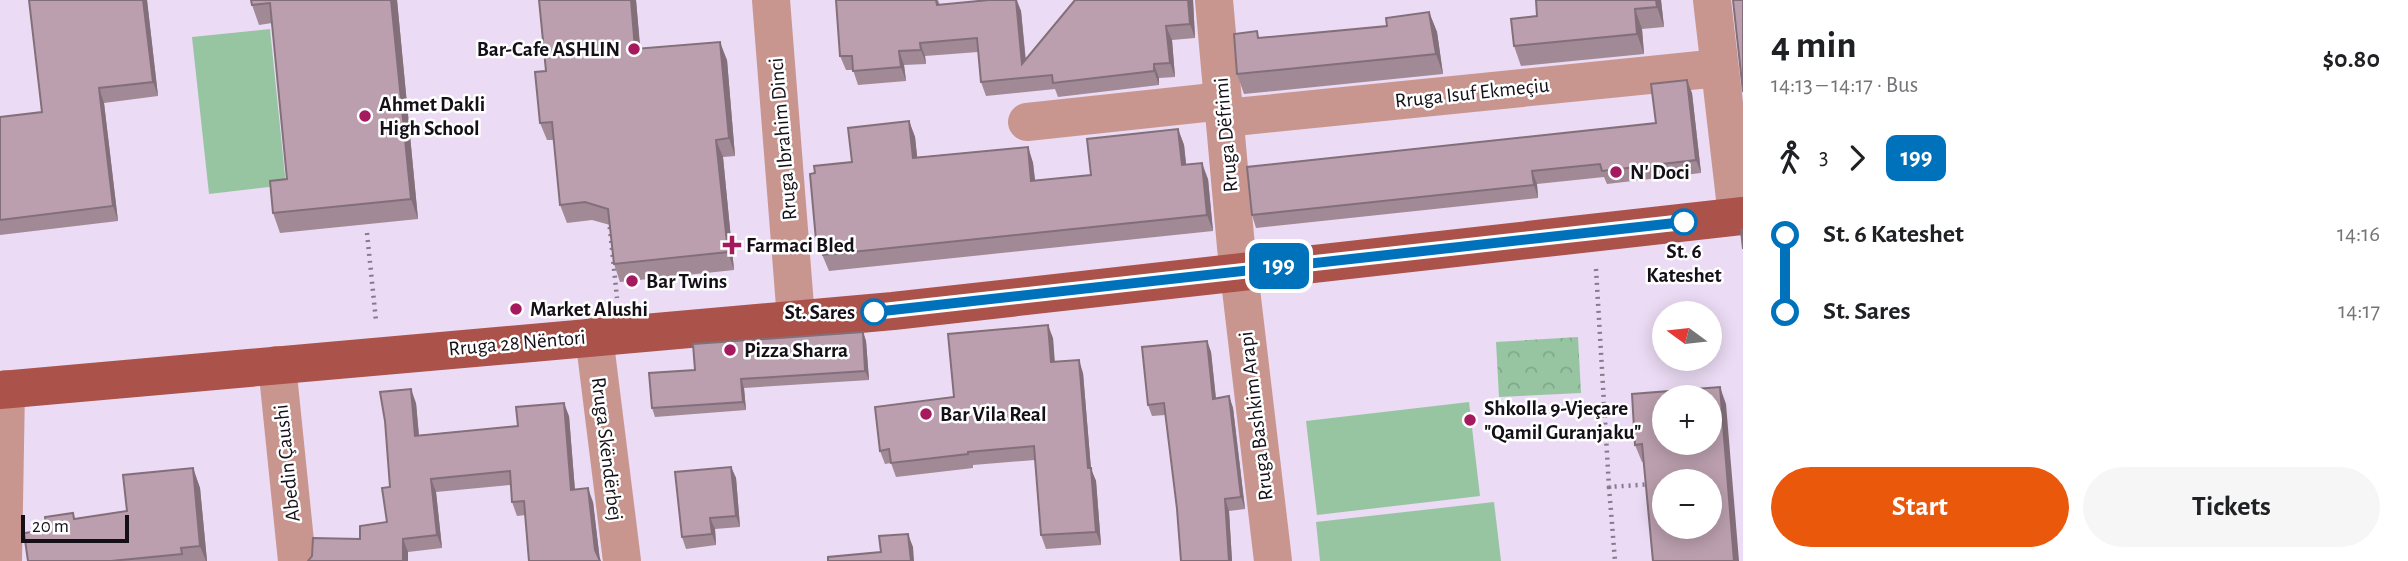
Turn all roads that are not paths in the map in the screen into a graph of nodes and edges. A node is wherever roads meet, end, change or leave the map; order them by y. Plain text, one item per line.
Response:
1 (771, 0) edge
2 (1214, 0) edge
3 (1712, 0) edge
4 (1719, 68) junction
5 (1224, 110) junction
6 (1027, 122) dead end
7 (1740, 216) edge
8 (1238, 271) junction
9 (796, 319) junction
10 (594, 336) junction
11 (277, 365) junction
12 (3, 390) edge
13 (3, 561) edge
14 (297, 561) edge
15 (622, 561) edge
16 (1273, 561) edge

1 - 9 street, Rruga Ibrahim Dinci
2 - 5 street, Rruga Dëfrimi
3 - 4 street
4 - 5 street, Rruga Isuf Ekmeçiu
4 - 7 street
5 - 6 street, Rruga Isuf Ekmeçiu
5 - 8 street, Rruga Dëfrimi
7 - 8 main road, Rruga 28 Nëntori
8 - 9 main road, Rruga 28 Nëntori
8 - 16 street, Rruga Bashkim Arapi
9 - 10 main road, Rruga 28 Nëntori
10 - 11 main road, Rruga 28 Nëntori
10 - 15 street, Rruga Skëndërbej
11 - 12 main road, Rruga 28 Nëntori
11 - 14 street, Abedin Çaushi
12 - 13 street

